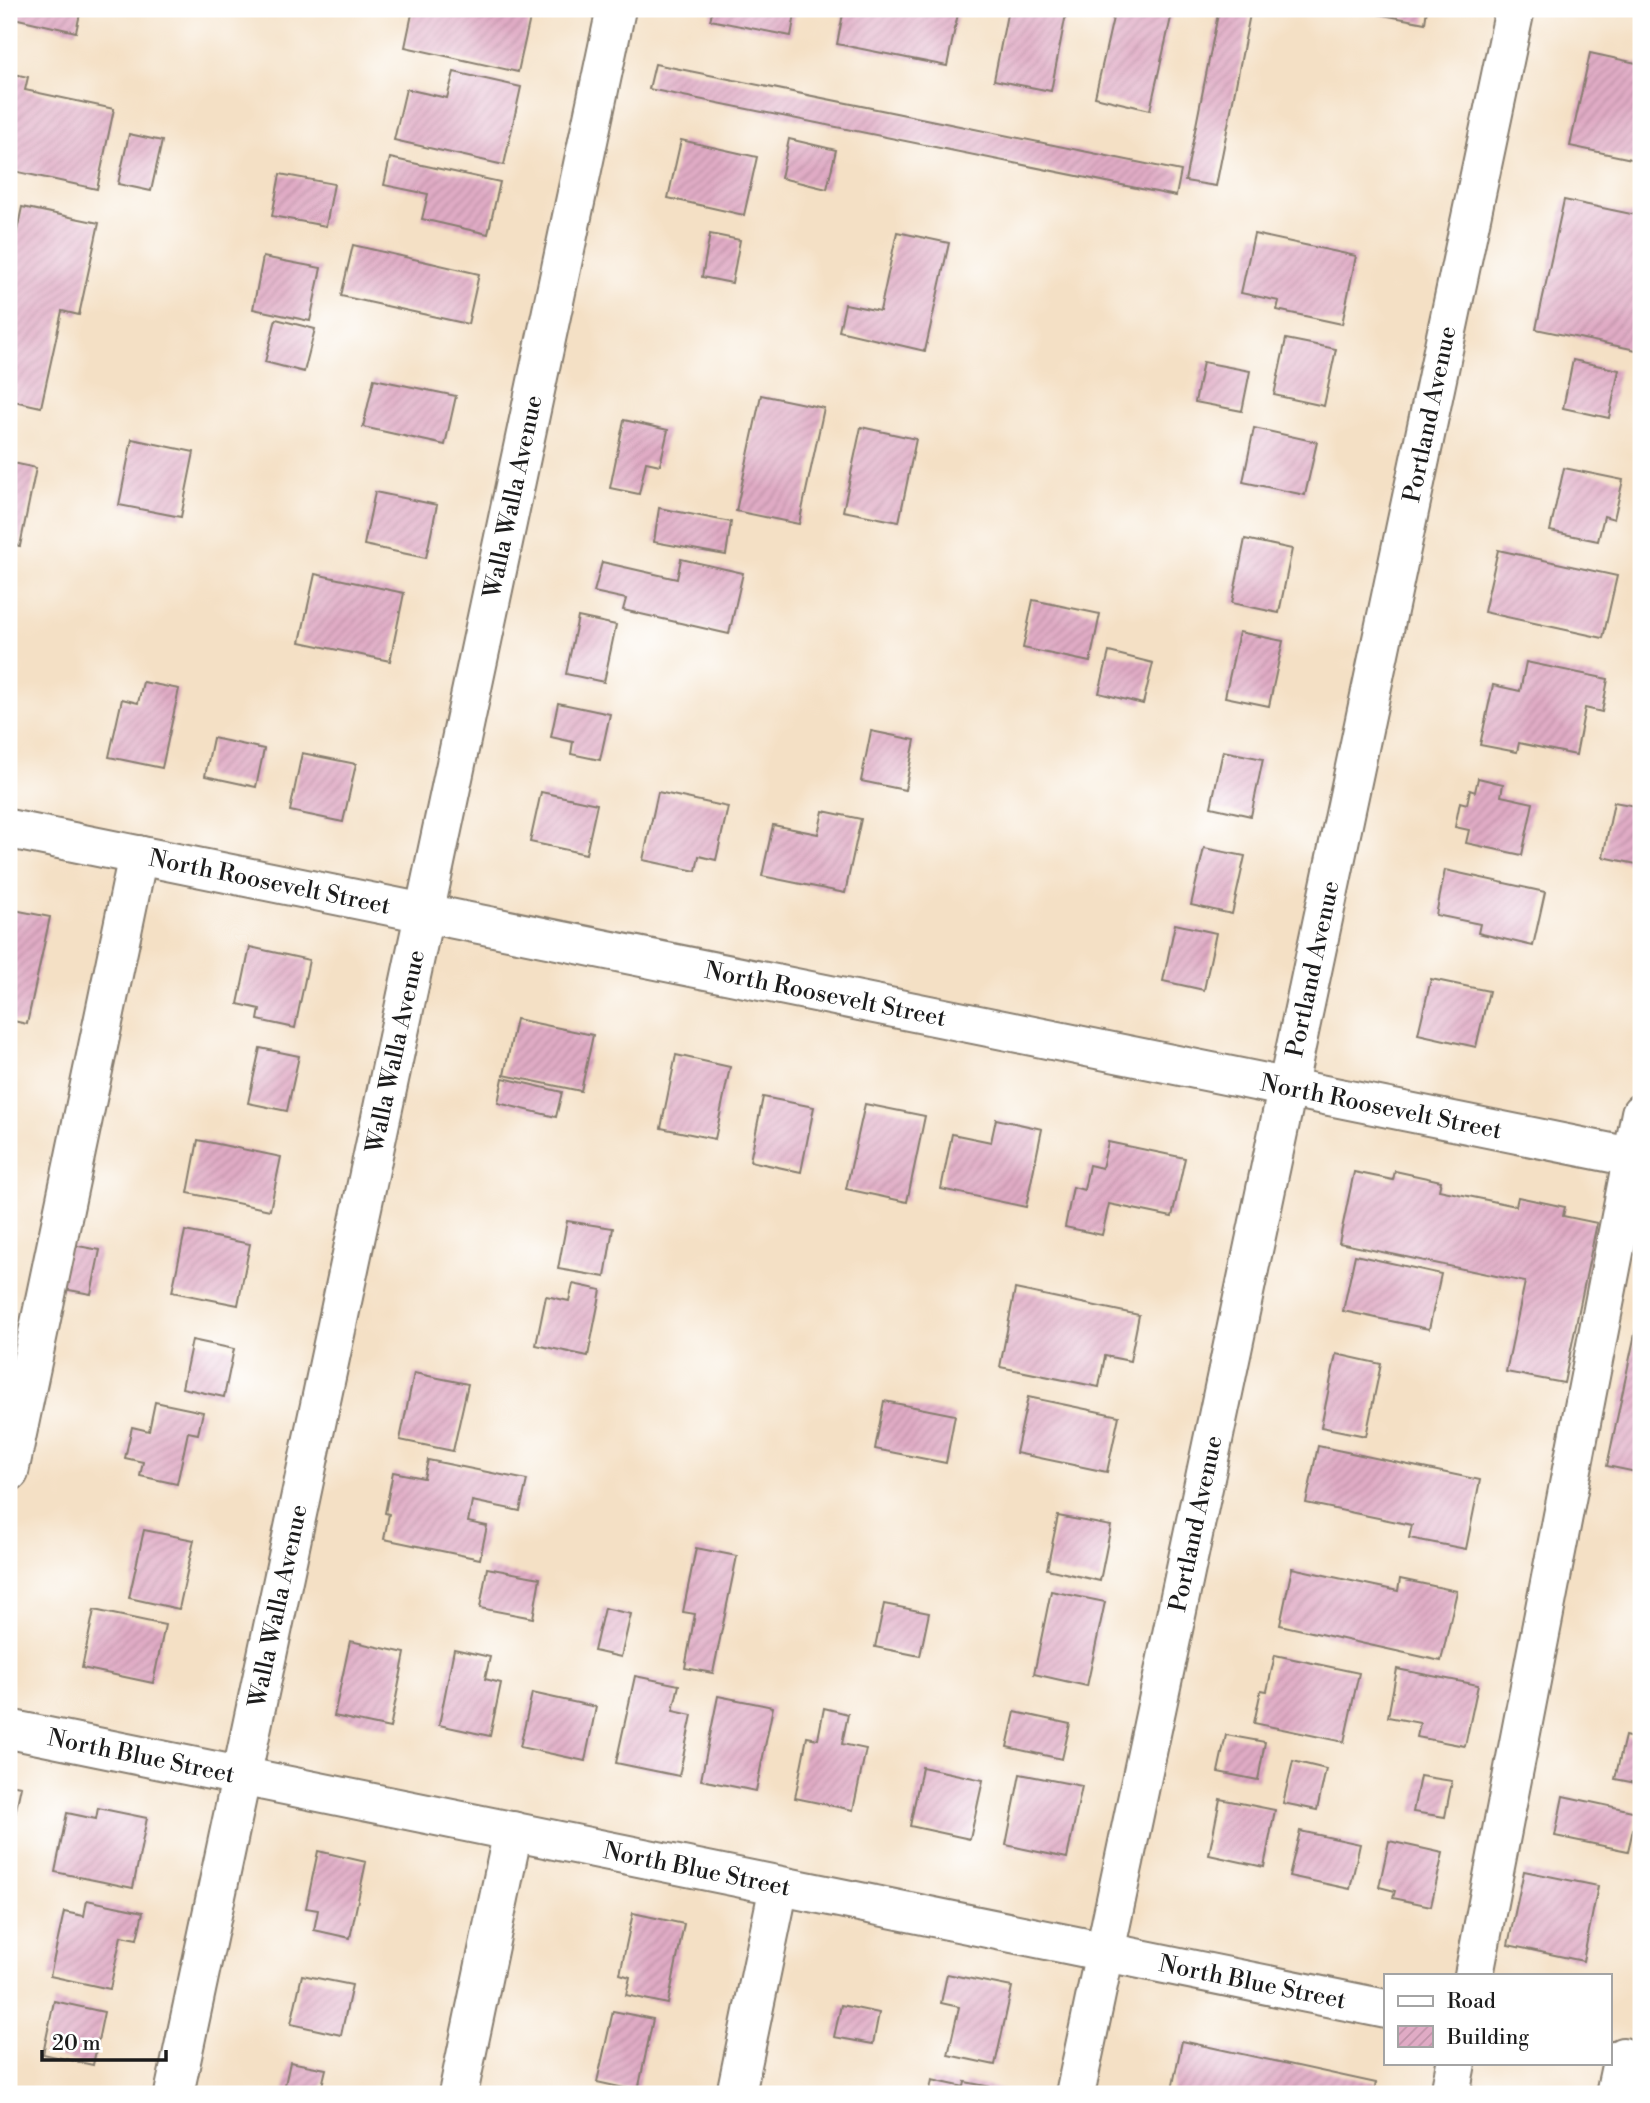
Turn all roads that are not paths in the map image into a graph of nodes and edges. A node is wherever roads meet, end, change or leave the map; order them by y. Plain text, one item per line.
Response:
1 (616, 9) edge
2 (1515, 9) edge
3 (9, 829) edge
4 (138, 855) junction
5 (424, 913) junction
6 (1288, 1087) junction
7 (1641, 1113) edge
8 (1637, 1158) edge
9 (9, 1472) edge
10 (9, 1729) edge
11 (241, 1776) junction
12 (513, 1832) junction
13 (779, 1886) junction
14 (1105, 1952) junction
15 (1474, 1974) edge
16 (1384, 2009) edge
17 (1625, 2057) edge
18 (1456, 2064) edge
19 (174, 2094) edge
20 (458, 2094) edge
21 (736, 2094) edge
22 (1076, 2094) edge
23 (1450, 2094) edge
24 (1615, 2094) edge

1 - 5 street, Walla Walla Avenue
2 - 6 street, Portland Avenue
3 - 4 street, North Roosevelt Street
4 - 5 street, North Roosevelt Street
4 - 9 street
5 - 6 street, North Roosevelt Street
5 - 11 street, Walla Walla Avenue
6 - 8 street, North Roosevelt Street
6 - 14 street, Portland Avenue
7 - 8 street
8 - 15 street
10 - 11 street, North Blue Street
11 - 12 street, North Blue Street
11 - 19 street, Walla Walla Avenue
12 - 13 street, North Blue Street
12 - 20 street
13 - 14 street, North Blue Street
13 - 21 street
14 - 16 street, North Blue Street
14 - 22 street, Portland Avenue
17 - 24 street
18 - 23 street

